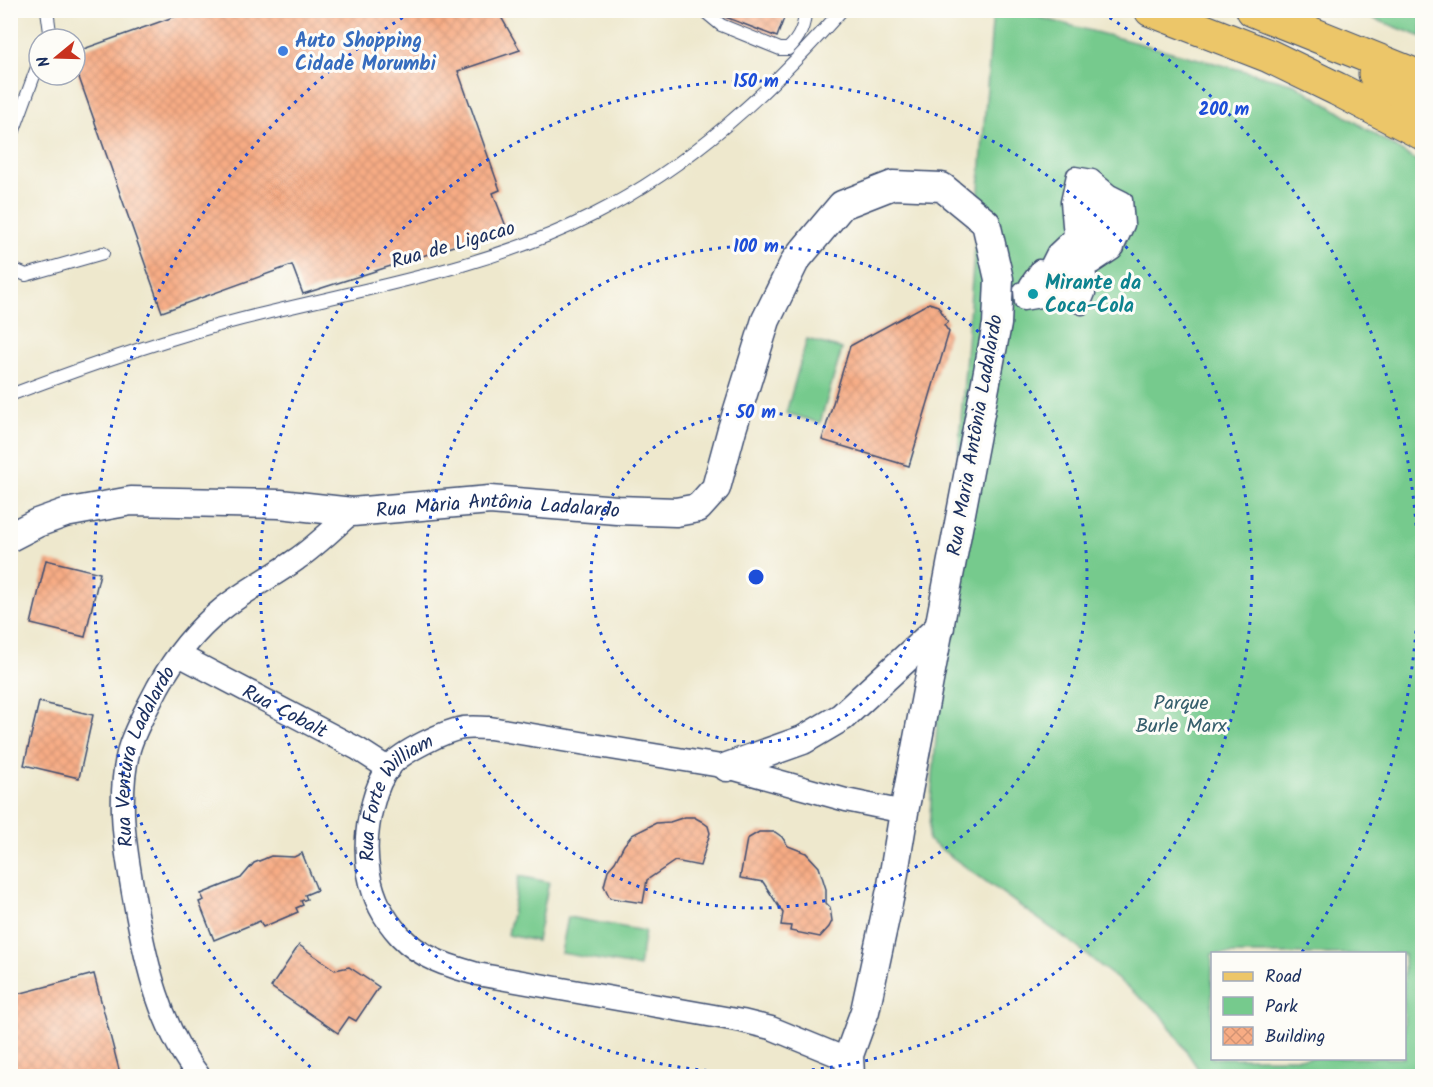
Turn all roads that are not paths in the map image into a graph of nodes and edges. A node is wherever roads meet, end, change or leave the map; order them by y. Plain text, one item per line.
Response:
1 (46, 10) edge
2 (703, 10) edge
3 (805, 10) edge
4 (842, 10) edge
5 (1150, 10) edge
6 (1253, 10) edge
7 (49, 27) edge
8 (1324, 39) junction
9 (1422, 78) edge
10 (30, 87) edge
11 (1422, 106) edge
12 (1422, 133) edge
13 (10, 141) edge
14 (1097, 241) dead end
15 (103, 253) dead end
16 (10, 268) edge
17 (1082, 306) dead end
18 (10, 395) edge
19 (352, 512) junction
20 (10, 537) edge
21 (940, 627) junction
22 (179, 655) junction
23 (727, 767) junction
24 (389, 769) junction
25 (904, 812) junction
26 (850, 1068) edge
27 (199, 1077) edge

1 - 7 lane
2 - 3 lane
4 - 18 lane, Rua de Ligacao
5 - 12 main road
6 - 8 main road
8 - 9 main road
8 - 11 main road
10 - 13 lane
14 - 17 street
15 - 16 lane
19 - 20 street, Rua Maria Antônia Ladalardo
19 - 21 street, Rua Maria Antônia Ladalardo
19 - 22 street, Rua Ventura Ladalardo
21 - 23 street
21 - 25 street, Rua Maria Antônia Ladalardo
22 - 24 street, Rua Cobalt
22 - 27 street, Rua Ventura Ladalardo
23 - 24 street, Rua Forte William
23 - 25 street, Rua Forte William
24 - 26 street, Rua Forte William
25 - 26 street, Rua Maria Antônia Ladalardo

